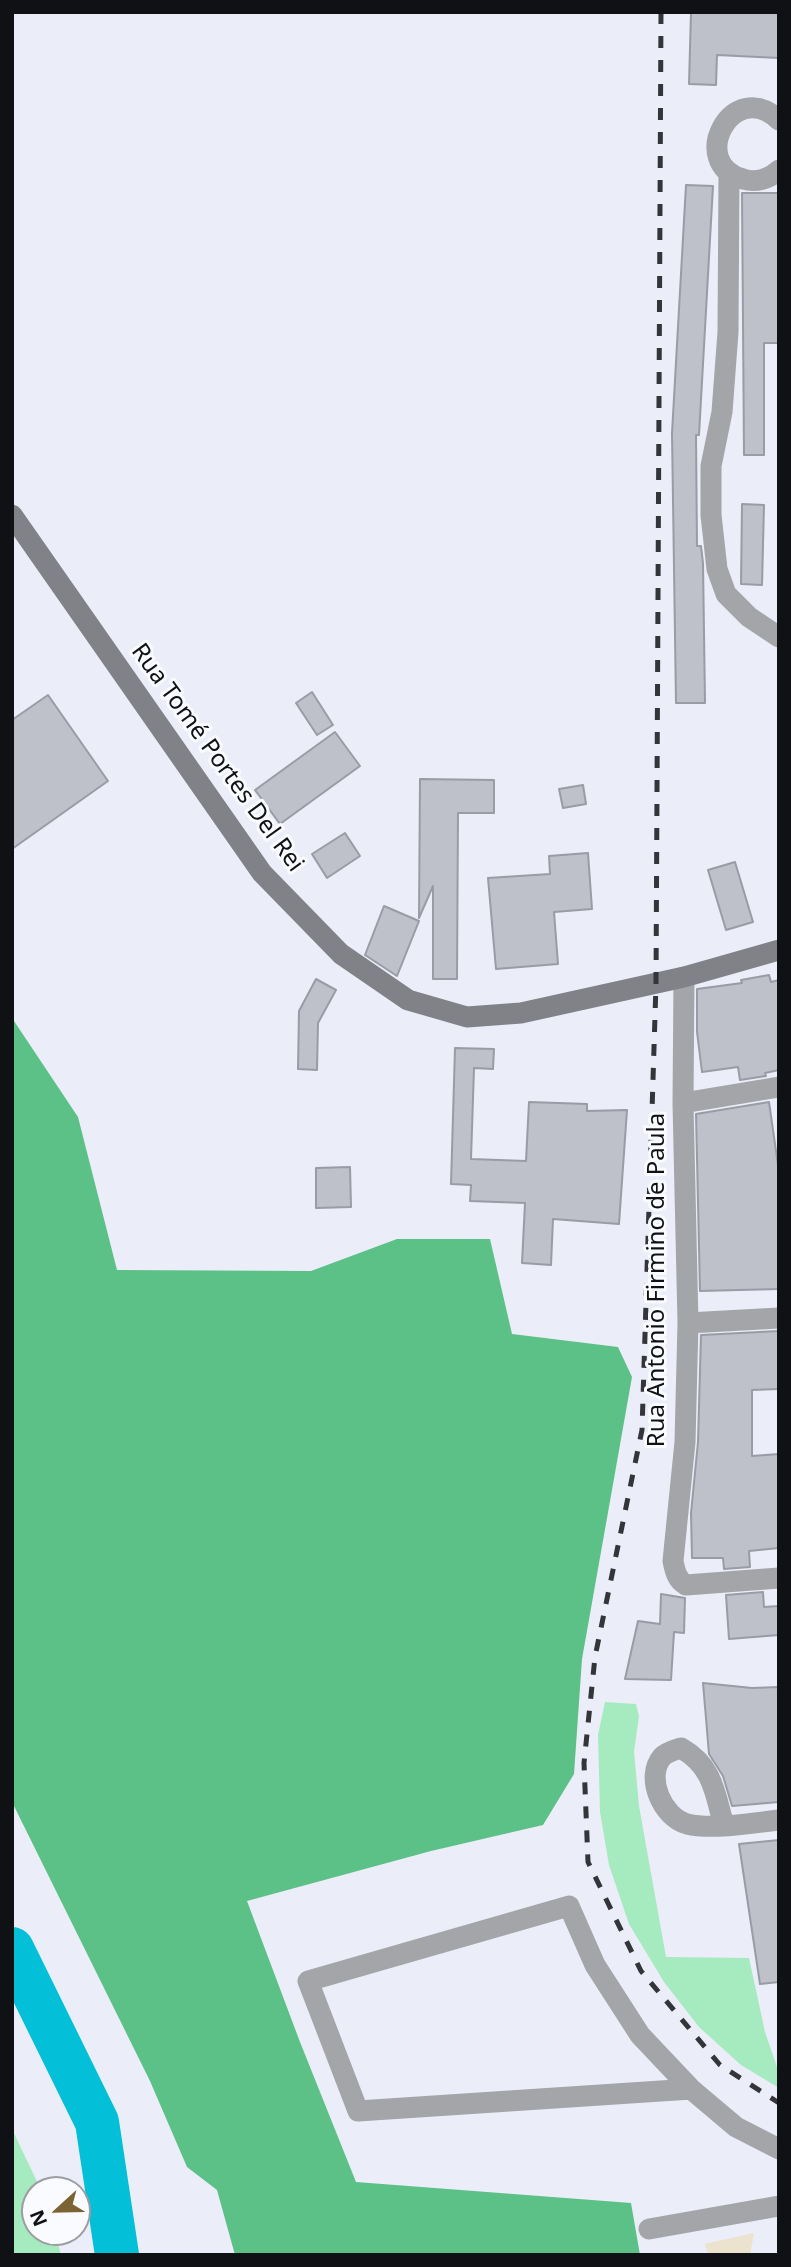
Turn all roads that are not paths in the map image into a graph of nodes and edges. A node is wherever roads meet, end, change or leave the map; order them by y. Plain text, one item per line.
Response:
1 (779, 120) edge
2 (779, 170) edge
3 (729, 172) junction
4 (12, 515) edge
5 (779, 637) edge
6 (779, 950) edge
7 (684, 977) junction
8 (779, 1087) edge
9 (682, 1103) junction
10 (779, 1318) edge
11 (688, 1323) junction
12 (779, 1578) edge
13 (779, 1820) edge
14 (724, 1826) dead end
15 (691, 2089) junction
16 (779, 2149) edge
17 (779, 2206) edge
18 (649, 2229) dead end

1 - 3 street
2 - 3 street
3 - 5 street
4 - 7 main road, Rua Tomé Portes Del Rei
6 - 7 main road, Rua Tomé Portes Del Rei
7 - 9 street, Rua Antonio Firmino de Paula
8 - 9 street
9 - 11 street, Rua Antonio Firmino de Paula
10 - 11 street
11 - 12 street, Rua Antonio Firmino de Paula
13 - 14 street
15 - 15 street
15 - 16 street
17 - 18 street

